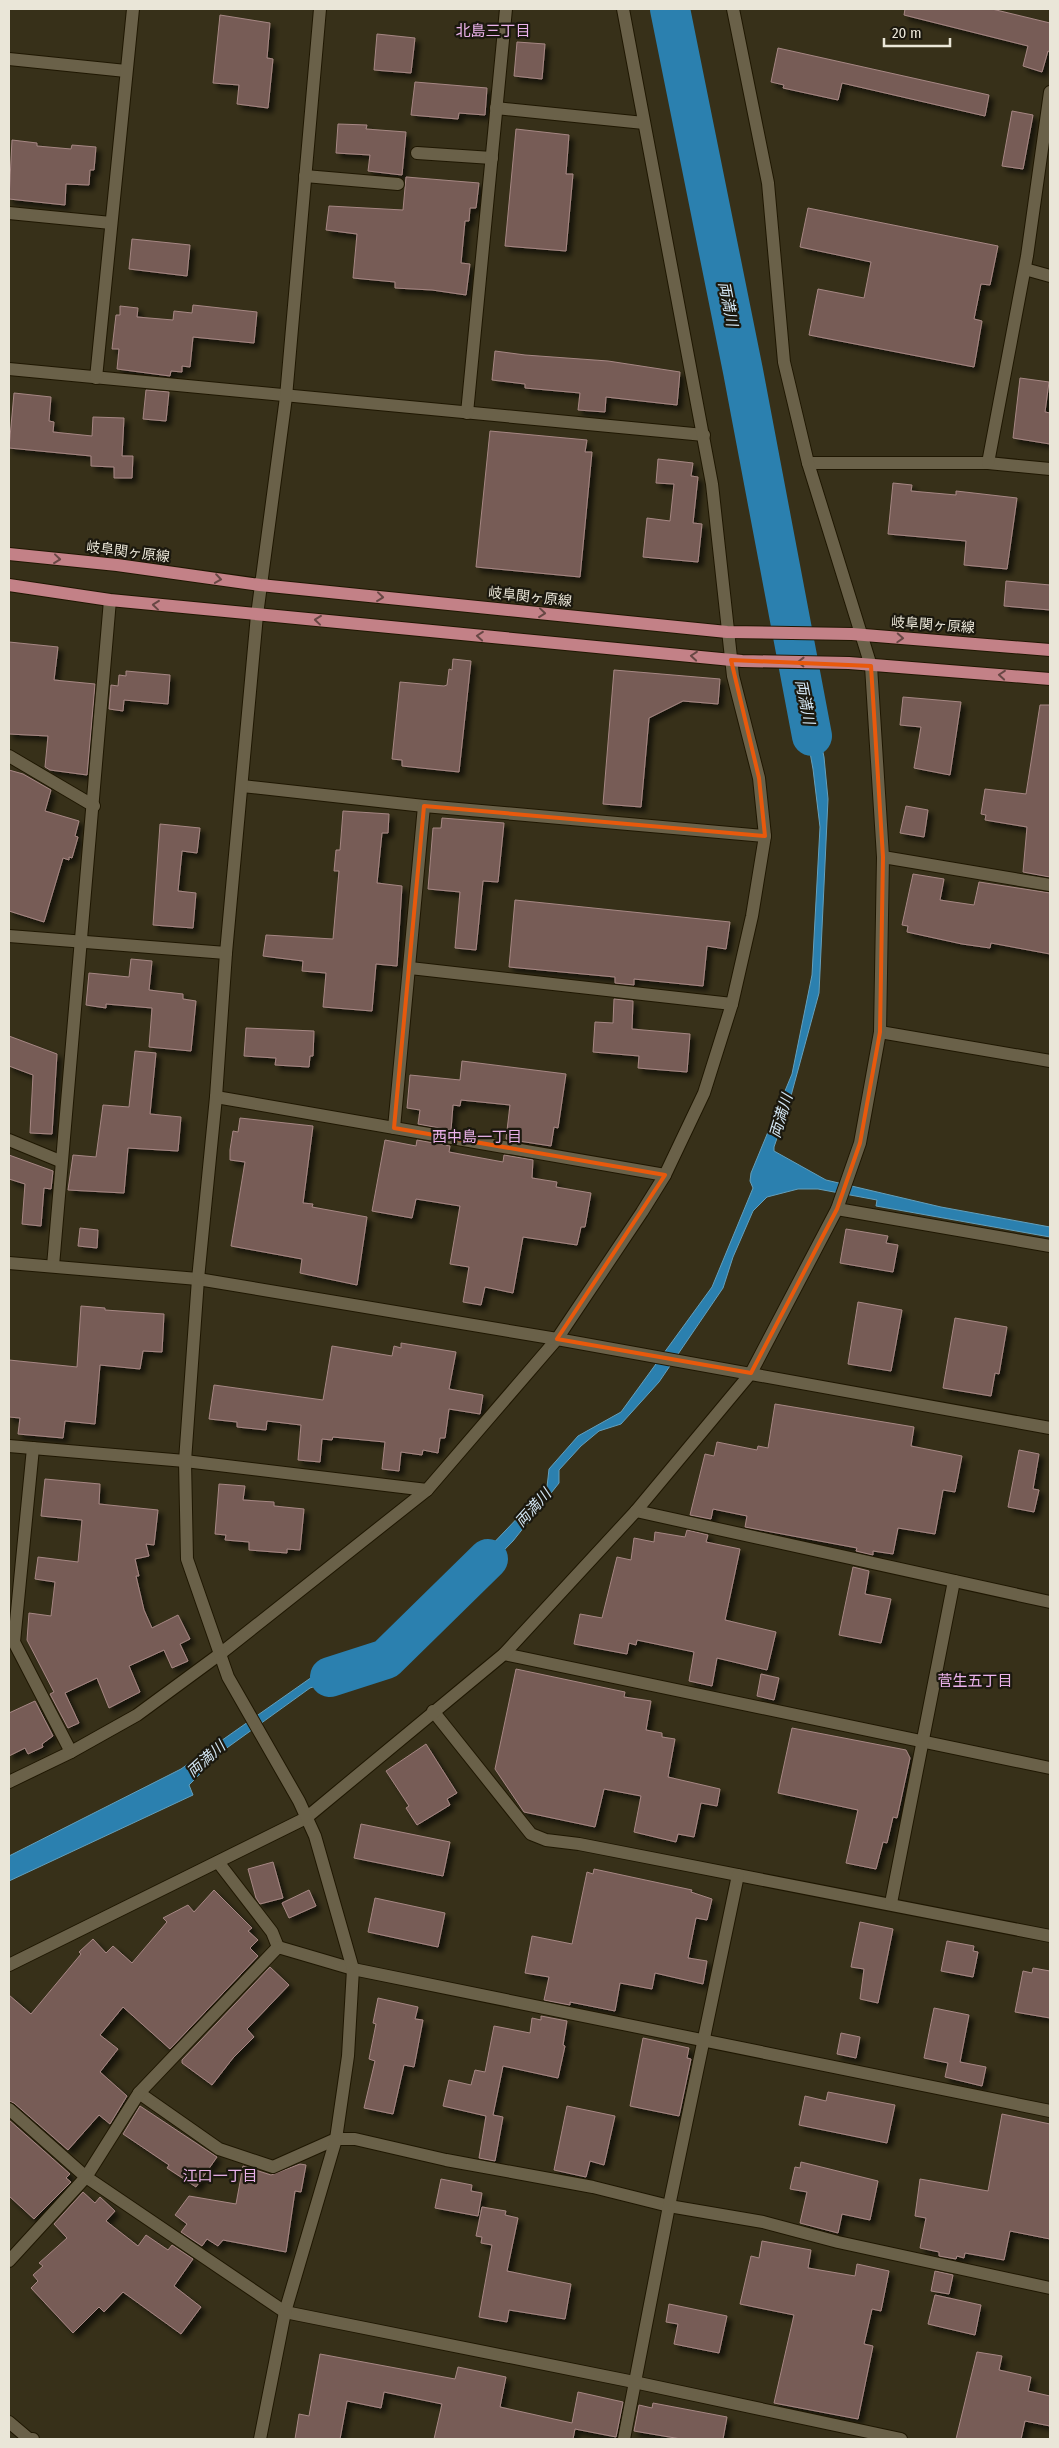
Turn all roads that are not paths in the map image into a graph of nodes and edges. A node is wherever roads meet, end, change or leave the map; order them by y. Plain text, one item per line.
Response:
1 (133, 9) edge
2 (320, 9) edge
3 (506, 9) edge
4 (622, 9) edge
5 (733, 9) edge
6 (9, 59) edge
7 (126, 71) junction
8 (1050, 92) edge
9 (496, 108) junction
10 (644, 123) junction
11 (417, 152) dead end
12 (492, 158) junction
13 (305, 176) junction
14 (398, 184) dead end
15 (9, 213) edge
16 (111, 223) junction
17 (1025, 269) junction
18 (1050, 276) edge
19 (9, 369) edge
20 (96, 378) junction
21 (286, 396) junction
22 (467, 413) junction
23 (704, 435) junction
24 (808, 463) junction
25 (988, 463) junction
26 (1050, 469) edge
27 (9, 554) edge
28 (9, 585) edge
29 (260, 585) junction
30 (110, 600) junction
31 (257, 614) junction
32 (728, 632) junction
33 (856, 635) junction
34 (1050, 650) edge
35 (737, 660) junction
36 (871, 666) junction
37 (1050, 678) edge
38 (9, 756) edge
39 (242, 786) junction
40 (94, 806) junction
41 (424, 806) junction
42 (765, 836) junction
43 (883, 857) junction
44 (1050, 885) edge
45 (9, 936) edge
46 (82, 944) junction
47 (226, 954) junction
48 (410, 968) junction
49 (732, 1004) junction
50 (880, 1032) junction
51 (1050, 1061) edge
52 (216, 1097) junction
53 (394, 1128) junction
54 (9, 1140) edge
55 (60, 1161) junction
56 (665, 1175) junction
57 (837, 1209) junction
58 (1050, 1246) edge
59 (9, 1263) edge
60 (53, 1266) junction
61 (198, 1279) junction
62 (557, 1339) junction
63 (751, 1373) junction
64 (1050, 1428) edge
65 (9, 1446) edge
66 (33, 1448) junction
67 (185, 1461) junction
68 (427, 1490) junction
69 (636, 1511) junction
70 (954, 1581) junction
71 (1050, 1602) edge
72 (11, 1642) edge
73 (220, 1654) junction
74 (504, 1654) junction
75 (433, 1711) junction
76 (924, 1741) junction
77 (71, 1752) junction
78 (1050, 1768) edge
79 (9, 1782) edge
80 (306, 1818) junction
81 (218, 1862) junction
82 (738, 1875) junction
83 (891, 1904) junction
84 (1050, 1936) edge
85 (278, 1947) junction
86 (9, 1965) edge
87 (353, 1969) junction
88 (705, 2040) junction
89 (139, 2093) junction
90 (9, 2109) edge
91 (1050, 2111) edge
92 (336, 2139) junction
93 (86, 2177) junction
94 (669, 2206) junction
95 (9, 2262) edge
96 (1050, 2288) edge
97 (285, 2312) junction
98 (634, 2382) junction
99 (9, 2422) edge
100 (33, 2439) edge
101 (260, 2439) edge
102 (624, 2439) edge
103 (901, 2439) edge

1 - 7 street
2 - 13 street
3 - 9 street
4 - 10 street
5 - 24 street
6 - 7 street
7 - 16 street
8 - 17 street
9 - 10 street
9 - 12 street
10 - 23 street
11 - 12 street
12 - 22 street
13 - 14 street
13 - 21 street
15 - 16 street
16 - 20 street
17 - 18 street
17 - 25 street
19 - 20 street
20 - 21 street
21 - 22 street
21 - 29 street
22 - 23 street
23 - 32 street
24 - 25 street
24 - 33 street
25 - 26 street
27 -> 29 main road, 岐阜関ヶ原線
28 - 30 main road
29 - 31 street
29 -> 32 main road, 岐阜関ヶ原線
31 -> 30 main road
30 - 40 street
35 -> 31 main road
31 - 39 street
32 - 33 main road, 岐阜関ヶ原線
32 - 35 street
33 -> 34 main road, 岐阜関ヶ原線
33 - 36 street
36 -> 35 main road
35 - 42 street
37 -> 36 main road
36 - 43 street
38 - 40 street
39 - 41 street
39 - 47 street
40 - 46 street
41 - 42 street
41 - 48 street
42 - 49 street
43 - 44 street
43 - 50 street
45 - 46 street
46 - 47 street
46 - 55 street
47 - 52 street
48 - 49 street
48 - 53 street
49 - 56 street
50 - 51 street
50 - 57 street
52 - 53 street
52 - 61 street
53 - 56 street
54 - 55 street
55 - 60 street
56 - 62 street
57 - 58 street
57 - 63 street
59 - 60 street
60 - 61 street
61 - 62 street
61 - 67 street
62 - 63 street
62 - 68 street
63 - 64 street
63 - 69 street
65 - 66 street
66 - 67 street
66 - 72 street
67 - 68 street
67 - 73 street
68 - 73 street
69 - 70 street
69 - 74 street
70 - 71 street
70 - 76 street
72 - 77 street
73 - 77 street
73 - 80 street
74 - 75 street
74 - 76 street
75 - 80 street
75 - 82 street
76 - 78 street
76 - 83 street
77 - 79 street
80 - 81 street
80 - 87 street
81 - 85 street
81 - 86 street
82 - 83 street
82 - 88 street
83 - 84 street
85 - 87 street
85 - 89 street
87 - 88 street
87 - 92 street
88 - 91 street
88 - 94 street
89 - 92 street
89 - 93 street
90 - 93 street
92 - 94 street
92 - 97 street
93 - 95 street
93 - 97 street
94 - 96 street
94 - 98 street
97 - 98 street
97 - 101 street
98 - 102 street
98 - 103 street
99 - 100 street

